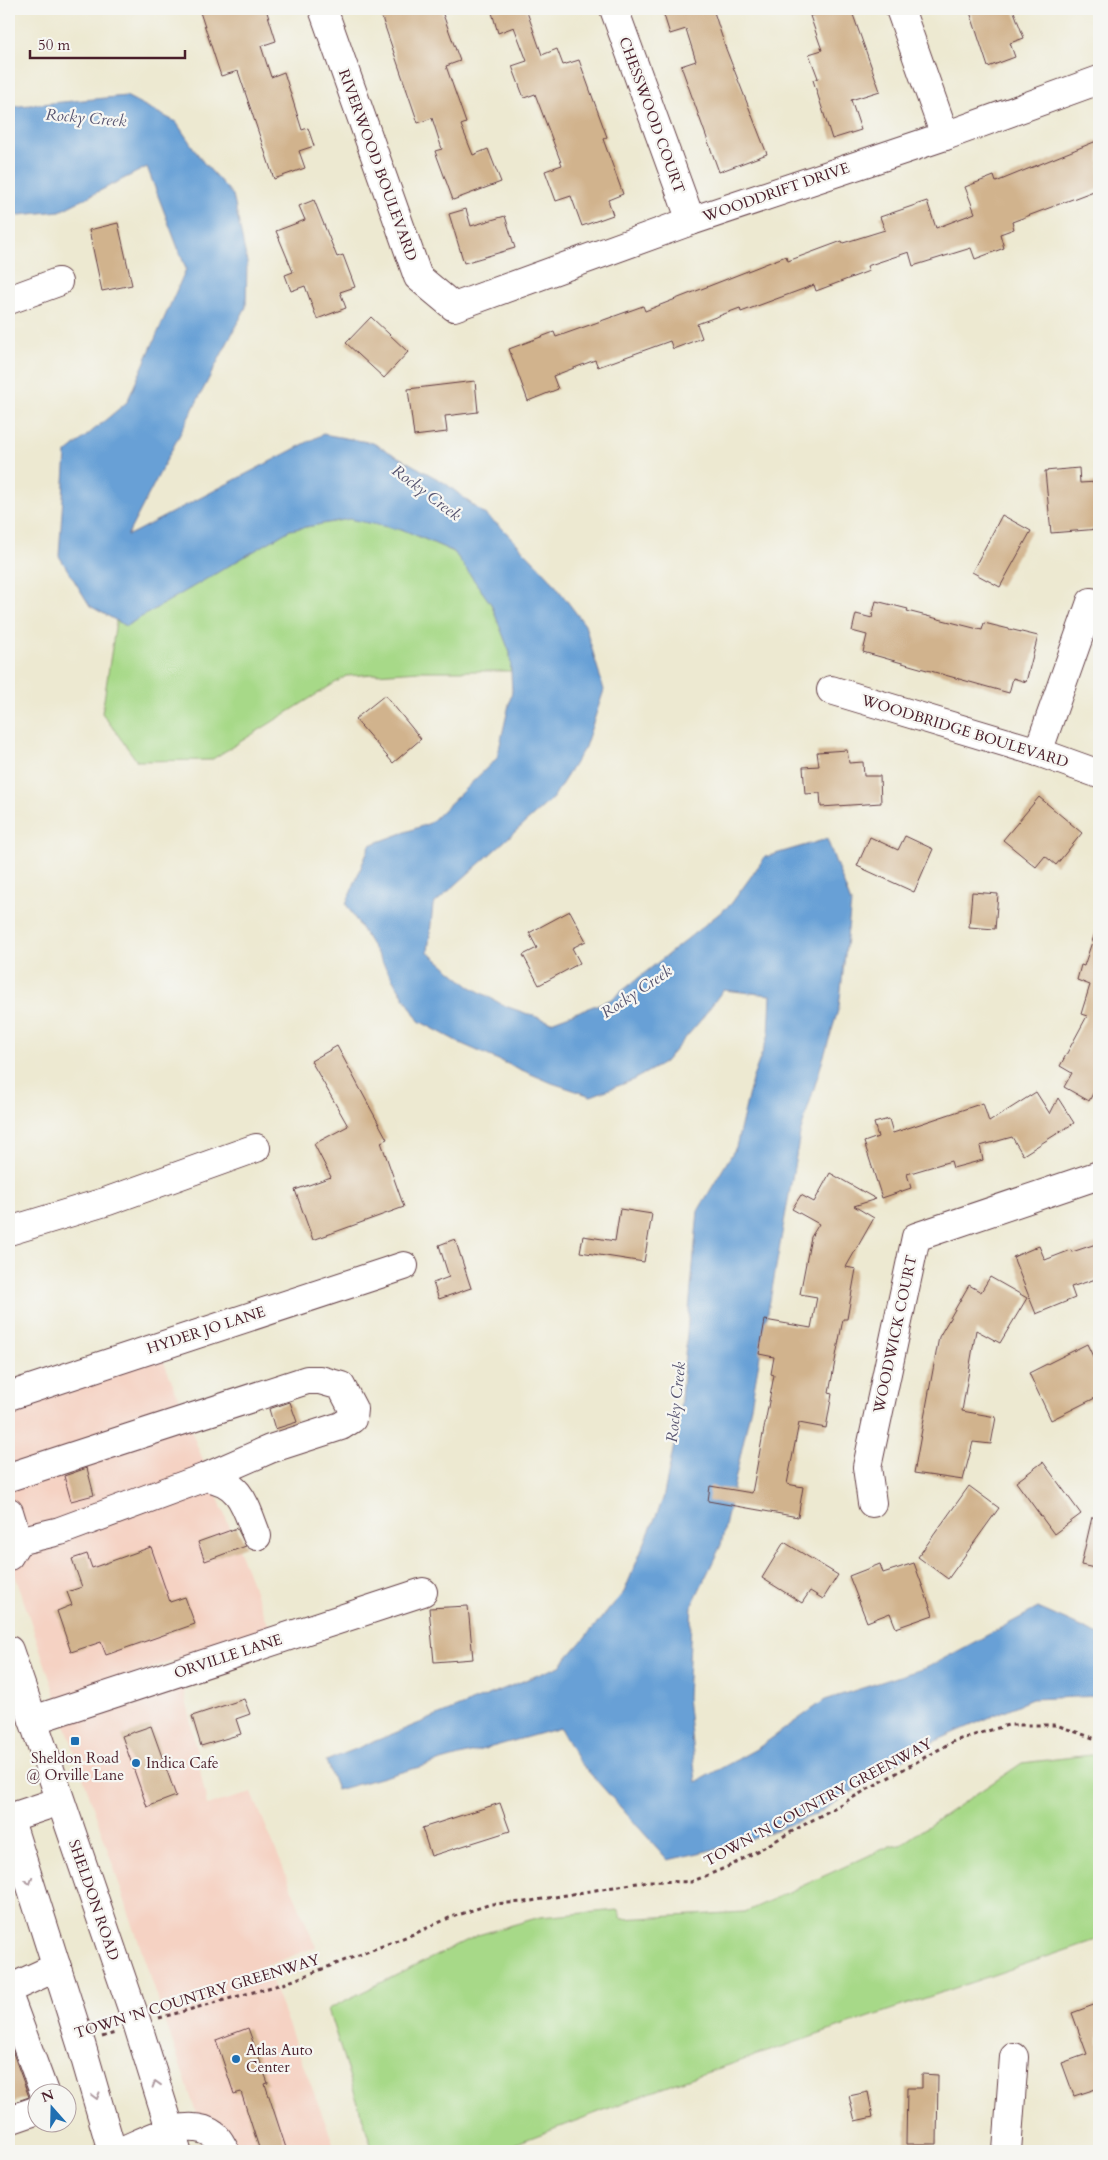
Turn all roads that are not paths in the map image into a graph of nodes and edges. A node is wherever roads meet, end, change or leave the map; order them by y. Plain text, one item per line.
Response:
1 (323, 9) edge
2 (614, 9) edge
3 (900, 9) edge
4 (1099, 80) edge
5 (945, 136) junction
6 (691, 221) junction
7 (58, 282) dead end
8 (9, 300) edge
9 (454, 307) joint
10 (1090, 602) dead end
11 (831, 690) dead end
12 (1038, 752) junction
13 (1099, 774) edge
14 (256, 1148) dead end
15 (1099, 1174) edge
16 (9, 1232) edge
17 (404, 1266) dead end
18 (9, 1396) edge
19 (9, 1477) edge
20 (206, 1477) junction
21 (872, 1503) dead end
22 (9, 1512) edge
23 (257, 1536) dead end
24 (14, 1549) edge
25 (423, 1592) dead end
26 (9, 1650) edge
27 (33, 1720) junction
28 (60, 1801) junction
29 (9, 1818) edge
30 (57, 1968) junction
31 (9, 1989) edge
32 (9, 1997) edge
33 (1014, 2057) dead end
34 (40, 2082) edge
35 (28, 2113) edge
36 (9, 2120) edge
37 (174, 2141) edge
38 (112, 2151) edge
39 (121, 2151) edge
40 (225, 2151) edge
41 (1007, 2151) edge

1 - 9 street, RIVERWOOD BOULEVARD
2 - 6 street, CHESSWOOD COURT
3 - 5 street
4 - 5 street, WOODDRIFT DRIVE
5 - 6 street, WOODDRIFT DRIVE
6 - 9 street, WOODDRIFT DRIVE
7 - 8 street
10 - 12 street
11 - 12 street, WOODBRIDGE BOULEVARD
12 - 13 street, WOODBRIDGE BOULEVARD
14 - 16 street
15 - 21 street, WOODWICK COURT
17 - 18 street, HYDER JO LANE
19 - 20 street
20 - 23 street
20 - 24 street
22 - 24 street
25 - 27 street, ORVILLE LANE
26 - 27 street, SHELDON ROAD
27 - 28 street, SHELDON ROAD
28 - 29 street
37 -> 28 street, SHELDON ROAD
29 -> 30 street
30 - 31 street
30 -> 38 street
32 - 34 street
33 - 41 street
35 - 36 street
37 - 39 street
37 - 40 street

